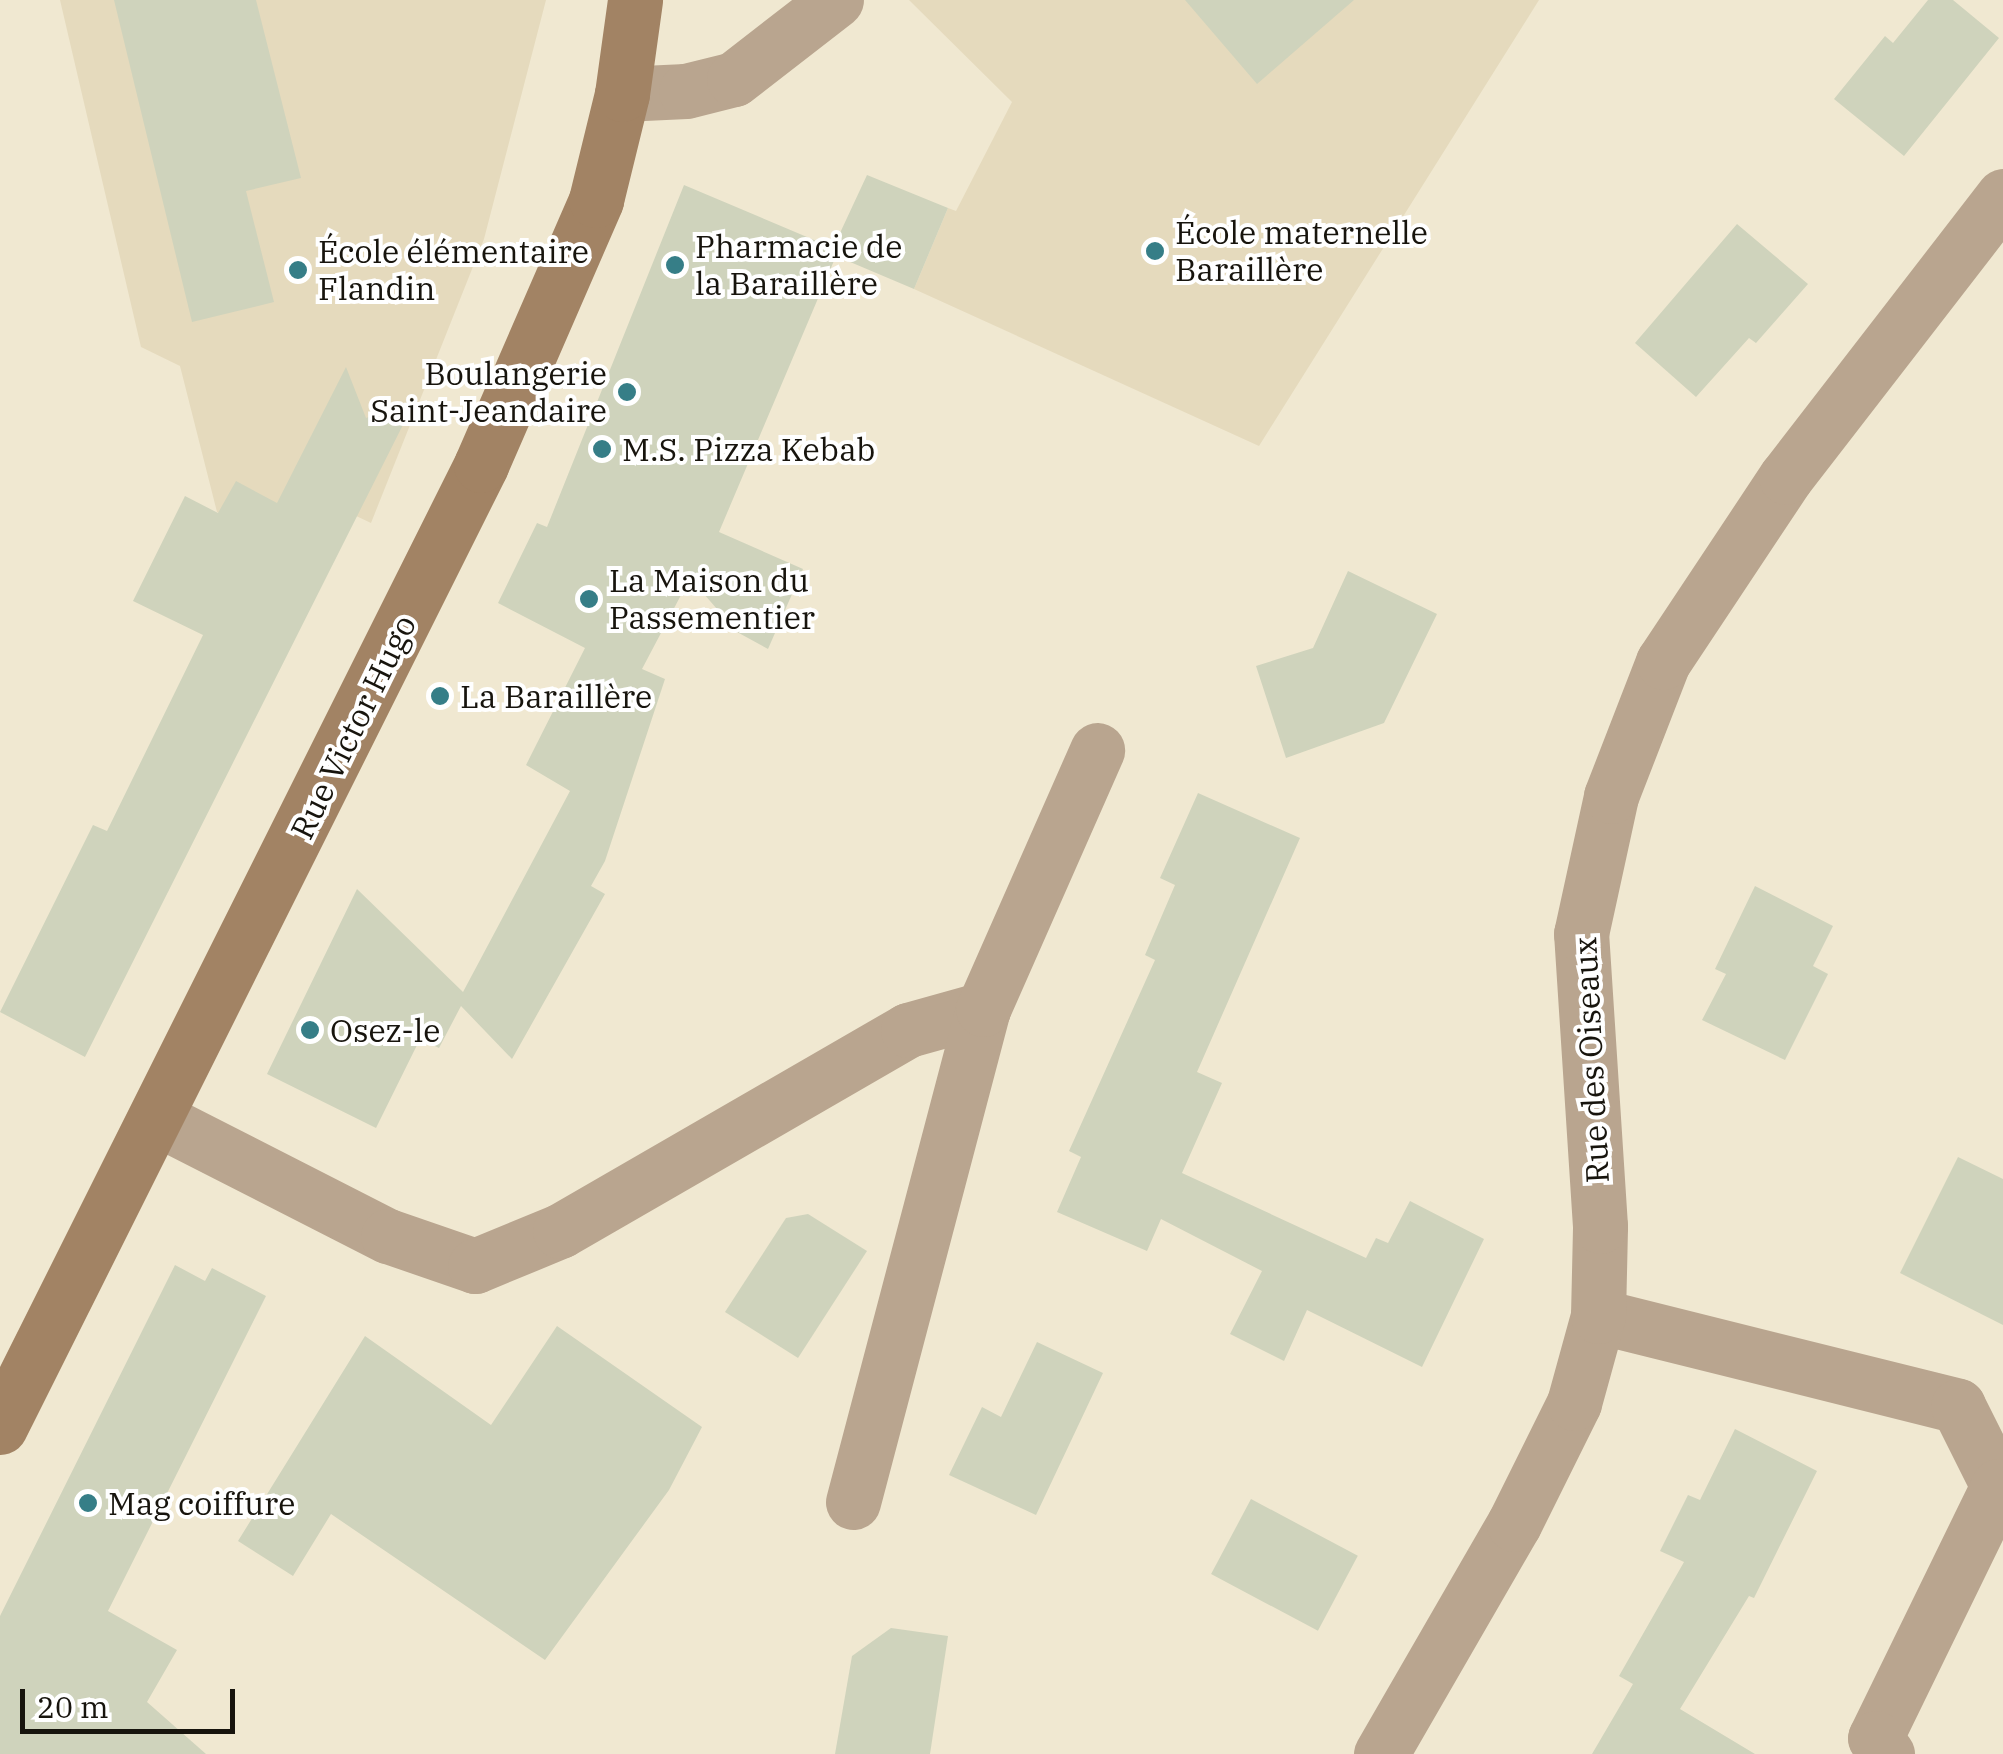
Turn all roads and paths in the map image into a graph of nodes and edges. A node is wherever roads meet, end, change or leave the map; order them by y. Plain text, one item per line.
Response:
1 (635, 0) edge
2 (836, 0) edge
3 (622, 94) junction
4 (2003, 196) edge
5 (1097, 750) dead end
6 (983, 1009) junction
7 (158, 1119) junction
8 (1598, 1316) junction
9 (5, 1404) edge
10 (853, 1502) dead end
11 (1381, 1754) edge
12 (1888, 1754) edge

1 - 3 main road, Rue Victor Hugo
2 - 3 street
3 - 7 main road, Rue Victor Hugo
4 - 8 street, Rue des Oiseaux
5 - 6 street
6 - 7 street
6 - 10 street
7 - 9 main road, Rue Victor Hugo
8 - 11 street, Rue des Oiseaux
8 - 12 street

